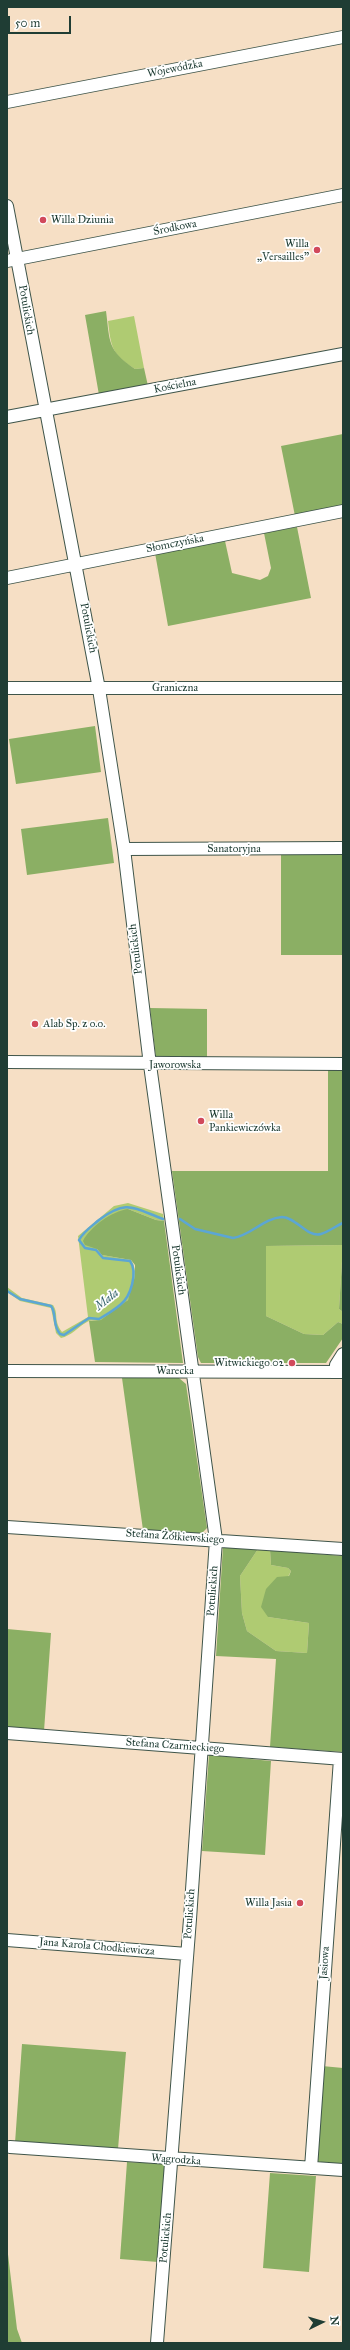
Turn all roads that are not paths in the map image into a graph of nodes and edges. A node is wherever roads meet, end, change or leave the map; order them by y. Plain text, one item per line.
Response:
1 (343, 36) edge
2 (7, 102) edge
3 (343, 195) edge
4 (7, 206) edge
5 (12, 260) edge
6 (343, 354) edge
7 (45, 410) junction
8 (7, 417) edge
9 (343, 511) edge
10 (76, 564) junction
11 (7, 578) edge
12 (7, 688) edge
13 (343, 688) edge
14 (99, 689) junction
15 (343, 848) edge
16 (124, 849) junction
17 (7, 1062) edge
18 (343, 1064) edge
19 (150, 1065) junction
20 (343, 1354) edge
21 (7, 1371) edge
22 (192, 1372) junction
23 (339, 1372) edge
24 (7, 1527) edge
25 (216, 1540) junction
26 (343, 1549) edge
27 (7, 1733) edge
28 (202, 1747) junction
29 (342, 1759) edge
30 (7, 1940) edge
31 (187, 1954) junction
32 (10, 2147) dead end
33 (172, 2160) junction
34 (311, 2168) junction
35 (343, 2170) edge
36 (157, 2343) edge

1 - 2 street, Wojewódzka
3 - 5 street, Środkowa
4 - 5 street, Potulickich
5 - 7 street, Potulickich
6 - 7 street, Kościelna
7 - 8 street, Kościelna
7 - 10 street, Potulickich
9 - 10 street, Słomczyńska
10 - 11 street, Słomczyńska
10 - 14 street, Potulickich
12 - 14 street, Graniczna
13 - 14 street, Graniczna
14 - 16 street, Potulickich
15 - 16 street, Sanatoryjna
16 - 19 street, Potulickich
17 - 19 street, Jaworowska
18 - 19 street, Jaworowska
19 - 22 street, Potulickich
20 - 23 street
21 - 22 street, Warecka
22 - 23 street, Warecka
22 - 25 street, Potulickich
24 - 25 street, Stefana Żółkiewskiego
25 - 26 street, Stefana Żółkiewskiego
25 - 28 street, Potulickich
27 - 28 street, Stefana Czarnieckiego
28 - 29 street, Stefana Czarnieckiego
28 - 31 street, Potulickich
29 - 34 street, Jasiowa
30 - 31 street, Jana Karola Chodkiewicza
31 - 33 street, Potulickich
32 - 33 street, Wągrodzka
33 - 34 street, Wągrodzka
33 - 36 street, Potulickich
34 - 35 street, Wągrodzka

